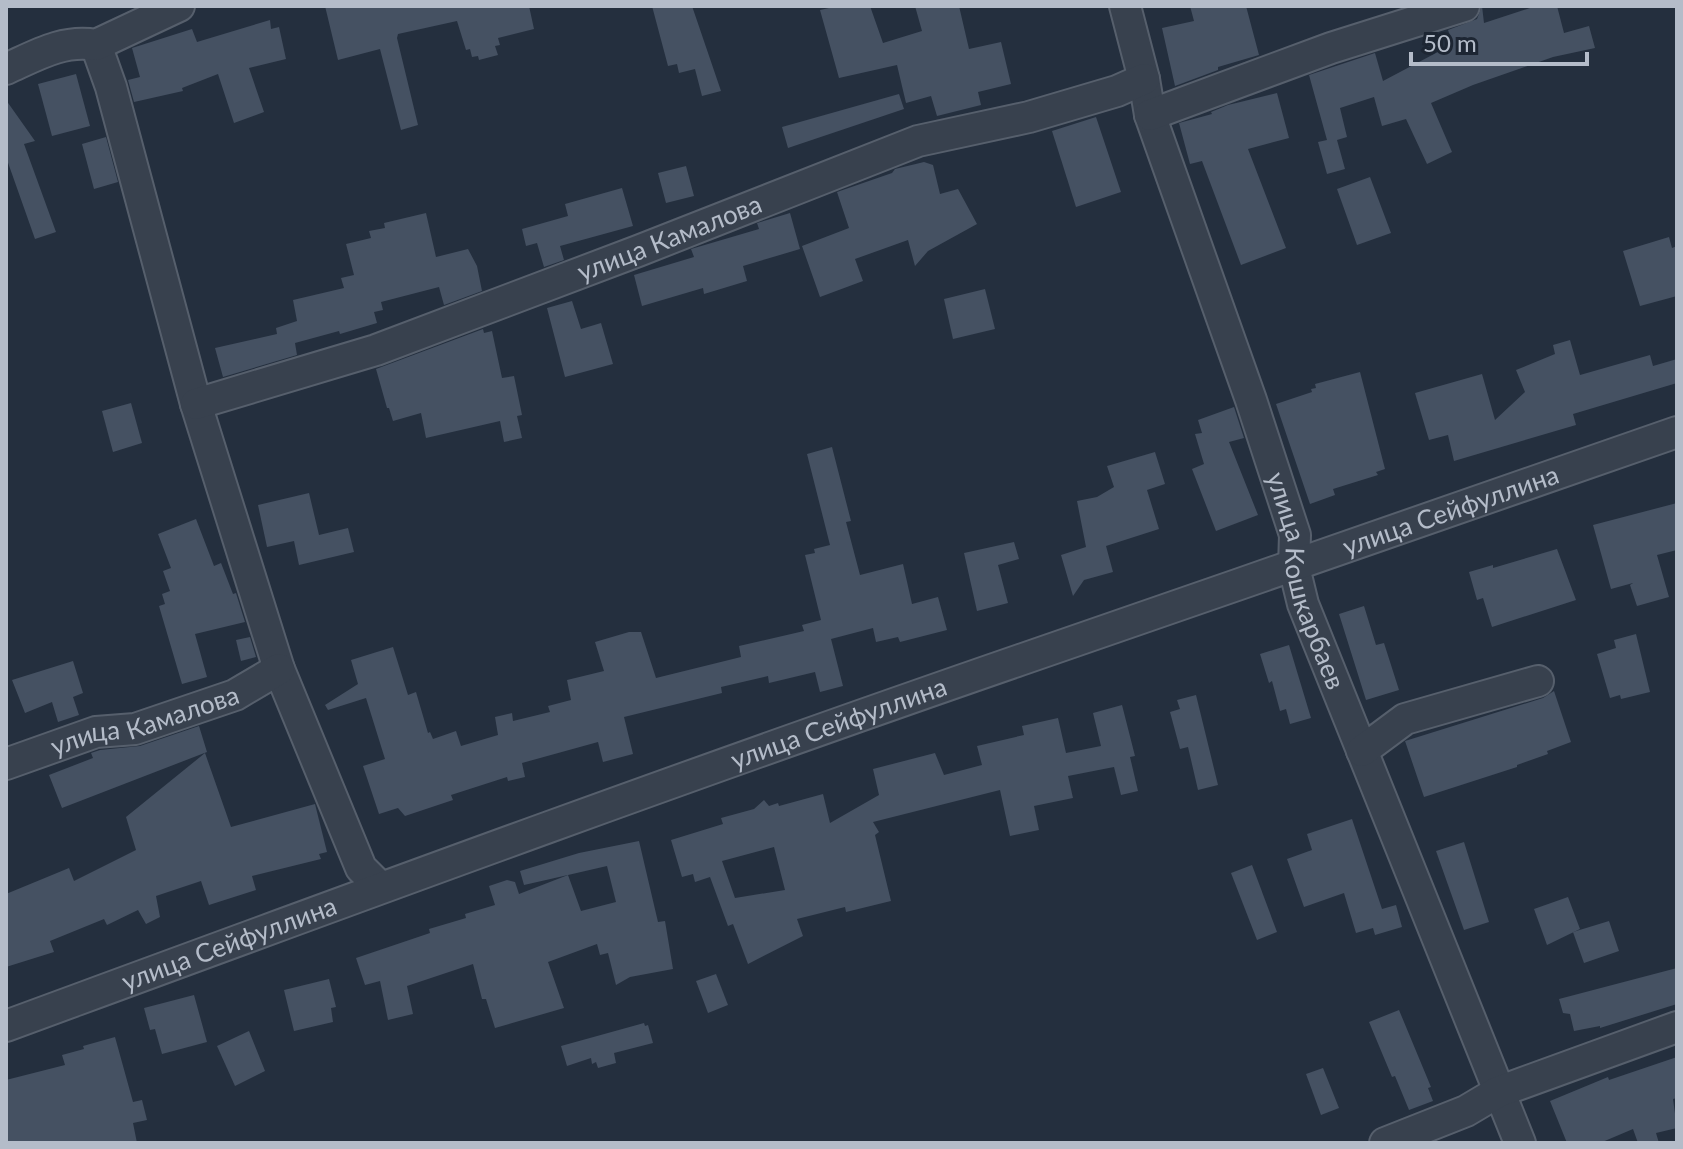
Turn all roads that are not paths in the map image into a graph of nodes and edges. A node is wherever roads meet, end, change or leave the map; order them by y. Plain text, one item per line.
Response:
1 (179, 6) edge
2 (1125, 6) edge
3 (1464, 6) edge
4 (96, 45) junction
5 (6, 69) edge
6 (1144, 79) junction
7 (1150, 115) junction
8 (196, 404) junction
9 (1677, 432) edge
10 (1294, 567) junction
11 (279, 669) junction
12 (1538, 681) dead end
13 (1362, 751) junction
14 (6, 764) edge
15 (380, 887) junction
16 (6, 1026) edge
17 (1677, 1027) edge
18 (1498, 1092) junction
19 (1385, 1143) edge
20 (1520, 1143) edge

1 - 4 street
2 - 6 street, улица Кошкарбаев
3 - 7 street
4 - 5 street
4 - 8 street
6 - 7 street, улица Кошкарбаев
6 - 8 street, улица Камалова
7 - 10 street, улица Кошкарбаев
8 - 11 street
9 - 10 street, улица Сейфуллина
10 - 13 street, улица Кошкарбаев
10 - 15 street, улица Сейфуллина
11 - 14 street, улица Камалова
11 - 15 street
12 - 13 street
13 - 18 street, улица Кошкарбаев
15 - 16 street, улица Сейфуллина
17 - 18 street
18 - 19 street
18 - 20 street, улица Кошкарбаев

